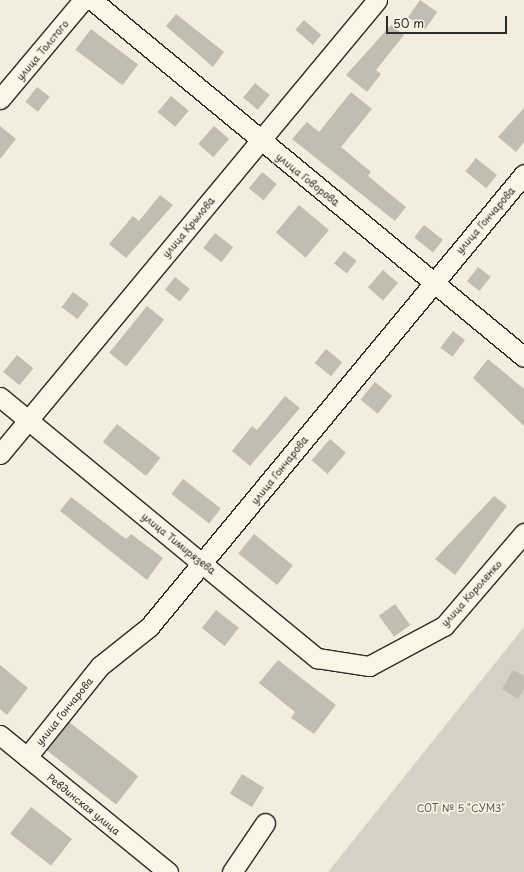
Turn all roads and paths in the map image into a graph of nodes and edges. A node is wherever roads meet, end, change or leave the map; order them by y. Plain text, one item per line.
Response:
1 (83, 0) edge
2 (92, 0) edge
3 (377, 0) edge
4 (0, 100) edge
5 (260, 139) junction
6 (524, 174) edge
7 (433, 281) junction
8 (524, 357) edge
9 (0, 397) edge
10 (28, 421) junction
11 (0, 454) edge
12 (524, 533) edge
13 (203, 563) junction
14 (369, 666) joint
15 (0, 735) edge
16 (27, 757) junction
17 (265, 823) dead end
18 (168, 872) edge
19 (232, 872) edge

1 - 4 street, улица Толстого
2 - 5 street, улица Говорова
3 - 5 street, улица Крылова
5 - 7 street, улица Говорова
5 - 10 street, улица Крылова
6 - 7 street, улица Гончарова
7 - 8 street, улица Говорова
7 - 13 street, улица Гончарова
9 - 10 street, улица Тимирязева
10 - 11 street, улица Крылова
10 - 13 street, улица Тимирязева
12 - 14 street, улица Короленко
13 - 14 street, улица Тимирязева
13 - 16 street, улица Гончарова
15 - 16 street, Ревдинская улица
16 - 18 street, Ревдинская улица
17 - 19 street

